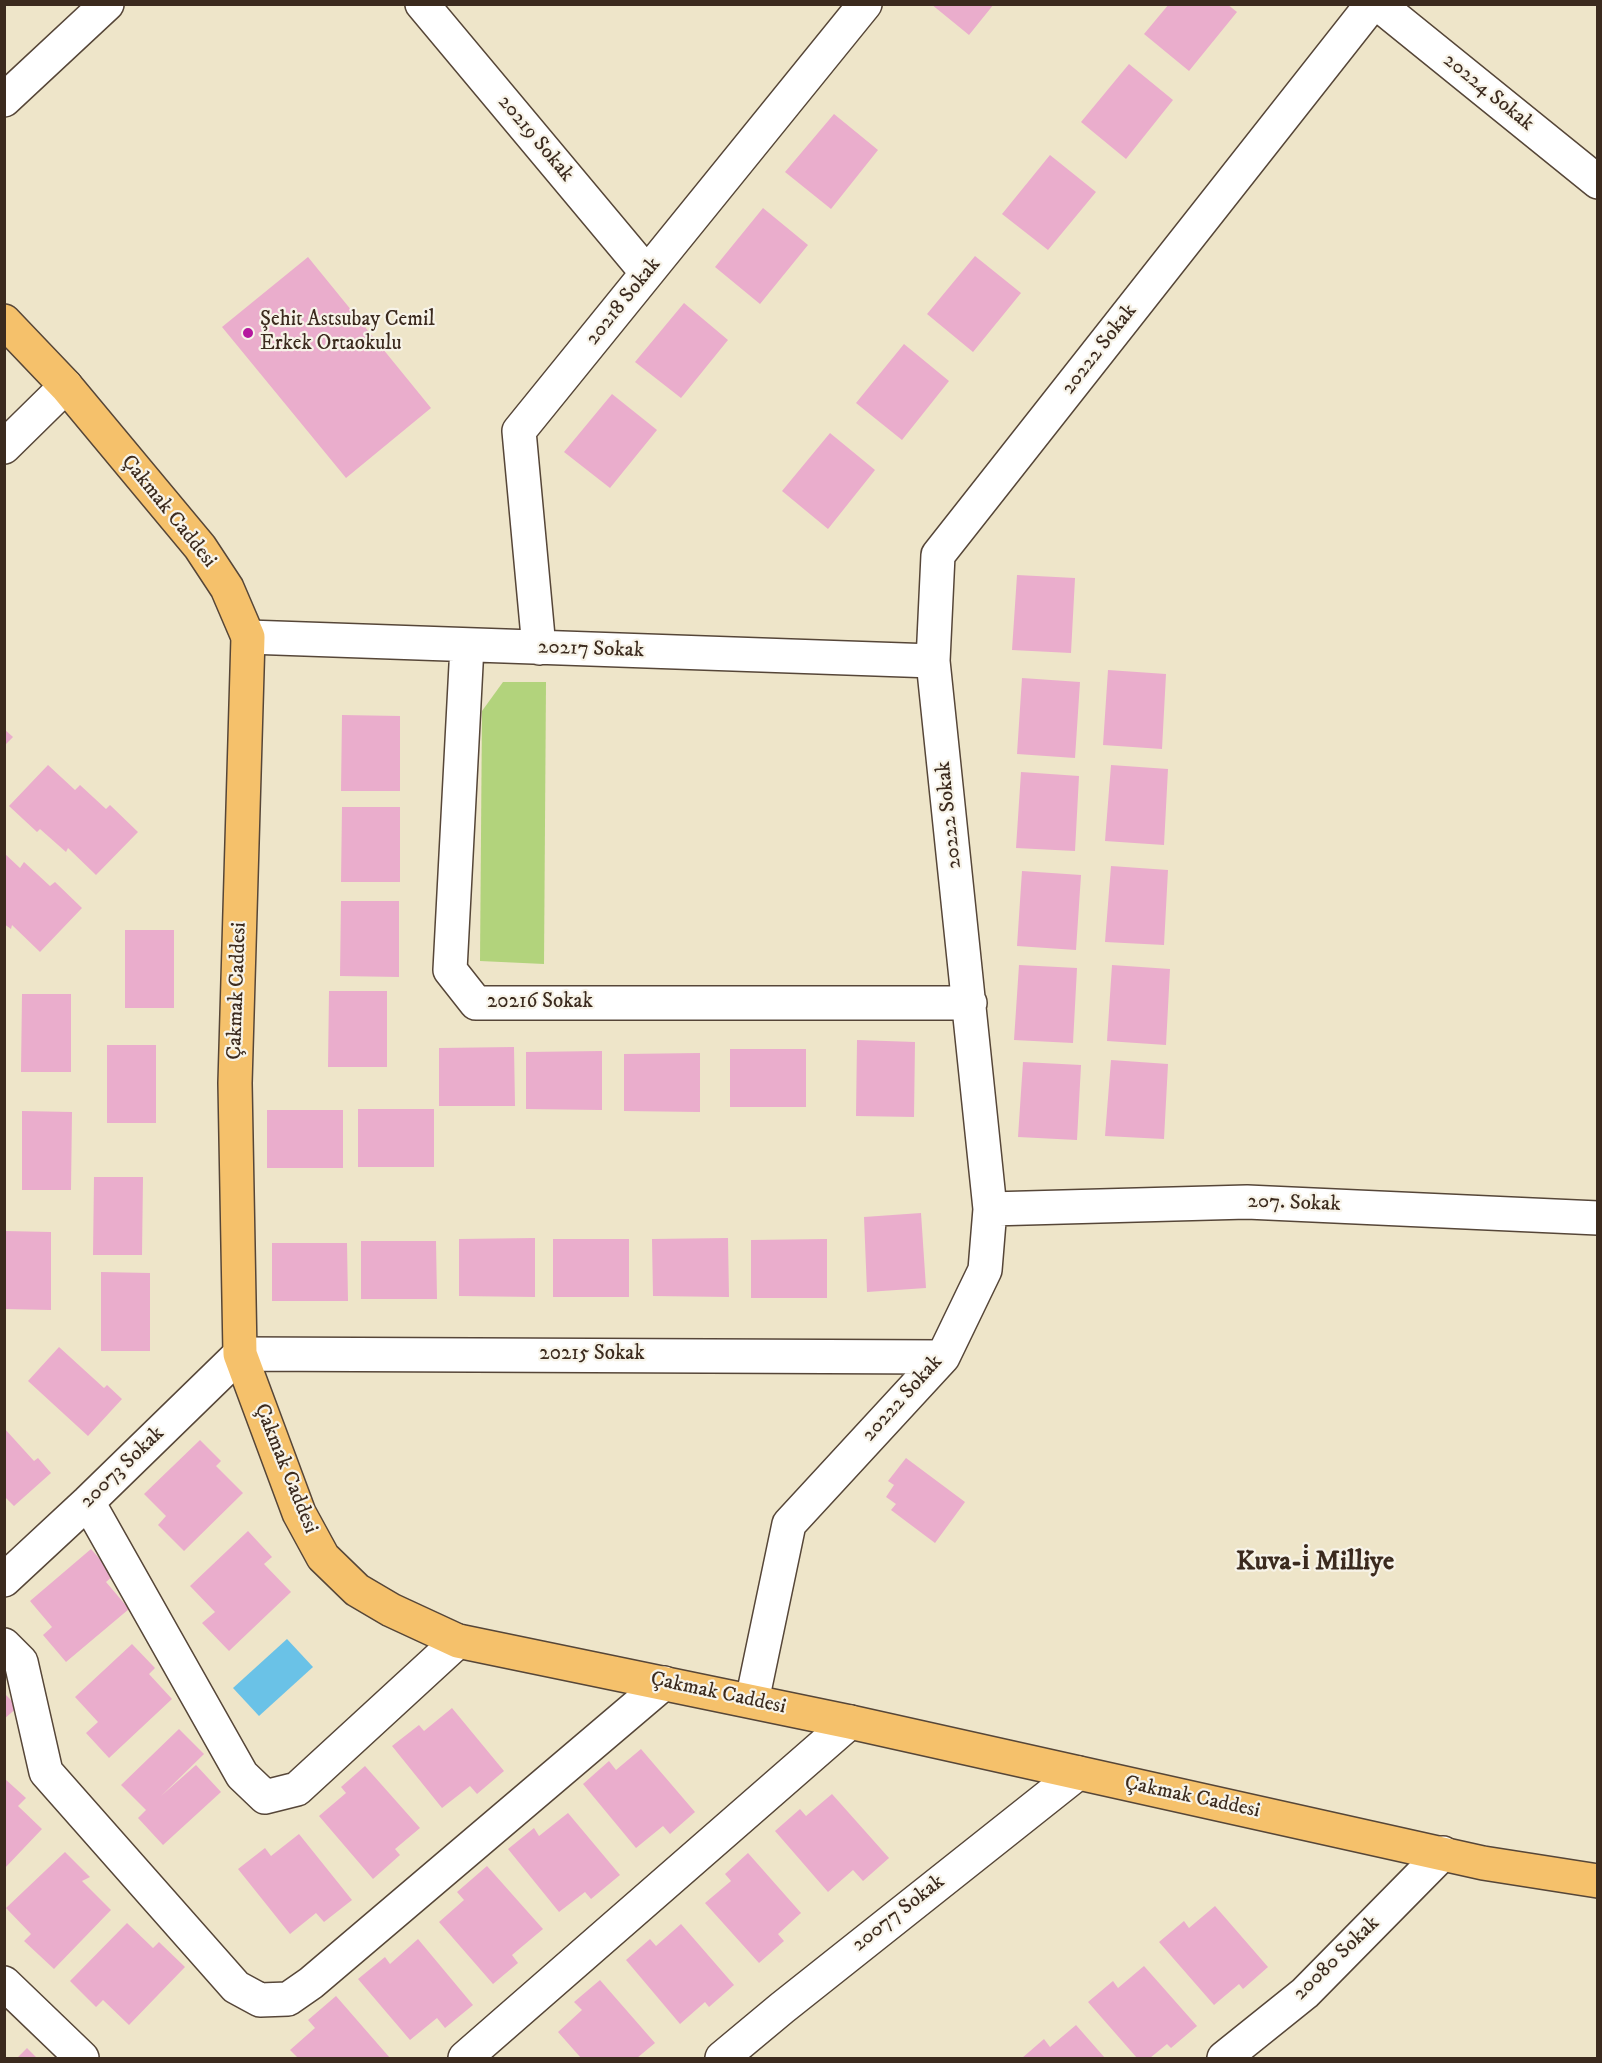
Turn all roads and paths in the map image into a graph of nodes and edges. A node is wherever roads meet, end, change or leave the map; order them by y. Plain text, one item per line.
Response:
1 (107, 4) edge
2 (422, 4) edge
3 (865, 4) edge
4 (1372, 4) edge
5 (1378, 4) edge
6 (4, 100) edge
7 (1598, 182) edge
8 (647, 273) junction
9 (4, 321) edge
10 (66, 387) junction
11 (4, 447) edge
12 (248, 637) junction
13 (467, 646) junction
14 (539, 648) junction
15 (933, 661) junction
16 (970, 1003) junction
17 (990, 1209) junction
18 (1598, 1218) edge
19 (240, 1354) junction
20 (943, 1356) junction
21 (88, 1502) junction
22 (4, 1580) edge
23 (459, 1641) junction
24 (4, 1646) edge
25 (664, 1683) junction
26 (752, 1701) junction
27 (850, 1722) junction
28 (1078, 1773) junction
29 (1443, 1853) junction
30 (1598, 1881) edge
31 (4, 1983) edge
32 (82, 2058) edge
33 (465, 2058) edge
34 (722, 2058) edge
35 (1224, 2058) edge

1 - 6 street
2 - 8 street, 20219 Sokak
3 - 8 street, 20218 Sokak
4 - 15 street, 20222 Sokak
5 - 7 street, 20224 Sokak
8 - 14 street, 20218 Sokak
9 - 10 main road, Çakmak Caddesi
10 - 11 street
10 - 12 main road, Çakmak Caddesi
12 - 13 street, 20217 Sokak
12 - 19 main road, Çakmak Caddesi
13 - 14 street, 20217 Sokak
13 - 16 street, 20216 Sokak
14 - 15 street, 20217 Sokak
15 - 16 street, 20222 Sokak
16 - 17 street, 20222 Sokak
17 - 18 street, 207. Sokak
17 - 20 street, 20222 Sokak
19 - 20 street, 20215 Sokak
19 - 21 street, 20073 Sokak
19 - 23 main road, Çakmak Caddesi
20 - 26 street, 20222 Sokak
21 - 22 street, 20073 Sokak
21 - 23 street
23 - 25 main road, Çakmak Caddesi
24 - 25 street
25 - 26 main road, Çakmak Caddesi
26 - 27 main road, Çakmak Caddesi
27 - 28 main road, Çakmak Caddesi
27 - 33 street
28 - 29 main road, Çakmak Caddesi
28 - 34 street, 20077 Sokak
29 - 30 main road, Çakmak Caddesi
29 - 35 street, 20080 Sokak
31 - 32 street

